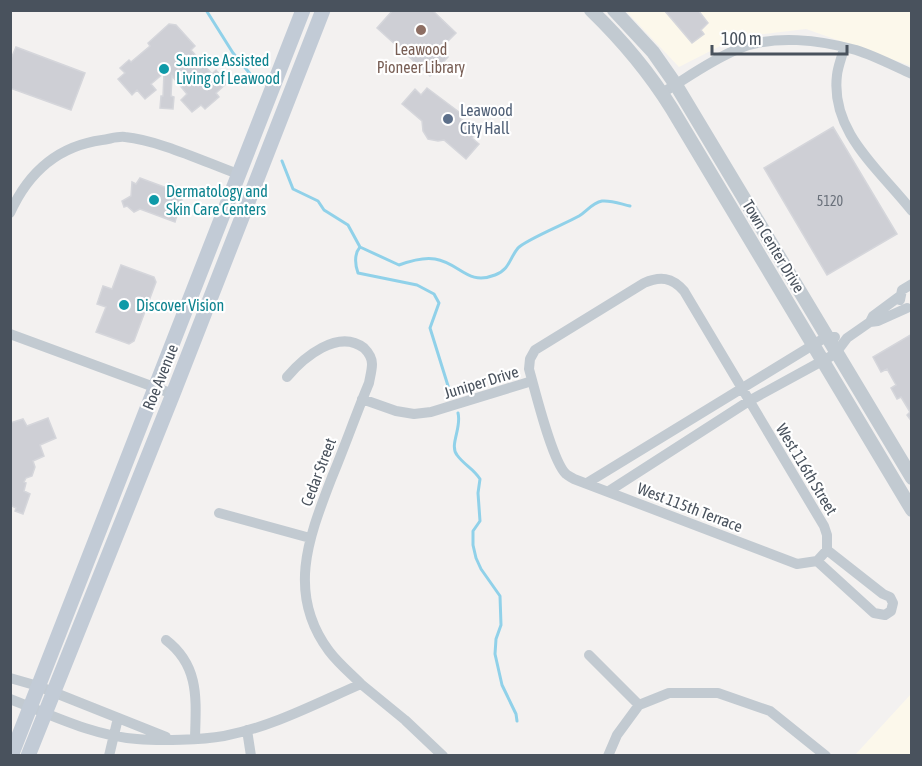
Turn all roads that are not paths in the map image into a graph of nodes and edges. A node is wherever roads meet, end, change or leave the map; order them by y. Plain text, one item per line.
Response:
1 (303, 10) edge
2 (323, 10) edge
3 (591, 10) edge
4 (614, 10) edge
5 (844, 48) junction
6 (912, 74) edge
7 (676, 85) junction
8 (662, 93) junction
9 (238, 174) junction
10 (912, 211) edge
11 (10, 213) edge
12 (244, 213) junction
13 (668, 279) joint
14 (911, 283) edge
15 (900, 296) junction
16 (909, 308) edge
17 (870, 322) junction
18 (10, 334) edge
19 (826, 337) junction
20 (847, 338) junction
21 (813, 345) junction
22 (836, 354) junction
23 (822, 361) junction
24 (287, 377) dead end
25 (532, 381) junction
26 (156, 388) junction
27 (742, 390) junction
28 (173, 394) junction
29 (362, 399) junction
30 (749, 401) junction
31 (691, 421) junction
32 (699, 433) junction
33 (651, 445) junction
34 (659, 459) junction
35 (912, 478) edge
36 (587, 483) junction
37 (609, 492) junction
38 (912, 510) edge
39 (219, 513) dead end
40 (310, 538) junction
41 (827, 550) junction
42 (817, 561) junction
43 (857, 574) junction
44 (846, 587) junction
45 (166, 640) dead end
46 (590, 655) dead end
47 (10, 678) edge
48 (361, 684) junction
49 (38, 686) junction
50 (53, 692) junction
51 (10, 699) edge
52 (639, 705) junction
53 (38, 710) junction
54 (118, 718) junction
55 (247, 730) junction
56 (114, 735) junction
57 (195, 738) junction
58 (169, 739) junction
59 (442, 755) edge
60 (11, 756) edge
61 (28, 756) edge
62 (109, 756) edge
63 (251, 756) edge
64 (608, 756) edge
65 (826, 756) edge

1 - 9 main road, Roe Avenue
2 - 12 main road, Roe Avenue
3 - 8 street, Town Center Drive
4 - 7 street, Town Center Drive
5 - 6 street
5 - 7 street
5 - 10 street
7 - 8 street
7 - 19 street, Town Center Drive
8 - 21 street, Town Center Drive
9 - 11 street
9 - 12 main road
9 - 26 main road, Roe Avenue
12 - 28 main road, Roe Avenue
13 - 25 street, Juniper Drive
13 - 27 street, West 116th Street
14 - 15 street
15 - 16 street
15 - 17 street
16 - 17 street
17 - 20 street
18 - 26 street
19 - 20 street
19 - 21 street
19 - 22 street, Town Center Drive
20 - 22 street
21 - 23 street, Town Center Drive
21 - 27 street
22 - 23 street
22 - 35 street, Town Center Drive
23 - 30 street
23 - 38 street, Town Center Drive
24 - 29 street, Cedar Street
25 - 29 street, Juniper Drive
25 - 36 street, West 115th Terrace
26 - 28 street
26 - 49 main road, Roe Avenue
27 - 30 street, West 116th Street
27 - 31 street
28 - 50 main road, Roe Avenue
29 - 40 street, Cedar Street
30 - 32 street
30 - 41 street, West 116th Street
31 - 32 street
31 - 33 street
32 - 34 street
33 - 34 street
33 - 36 street
34 - 37 street
36 - 37 street, West 115th Terrace
37 - 42 street, West 115th Terrace
39 - 40 street
40 - 48 street, Cedar Street
41 - 42 street
41 - 43 street
42 - 44 street
43 - 44 street
43 - 44 street
45 - 57 street
46 - 52 street
47 - 49 street
48 - 55 street
48 - 59 street, Cedar Street
49 - 50 street
49 - 53 main road, Roe Avenue
50 - 53 main road, Roe Avenue
50 - 54 street
51 - 53 street
52 - 64 street
52 - 65 street
53 - 56 street
53 - 60 main road, Roe Avenue
53 - 61 main road, Roe Avenue
54 - 56 street
54 - 58 street
55 - 57 street
55 - 63 street
56 - 58 street
56 - 62 street
57 - 58 street

